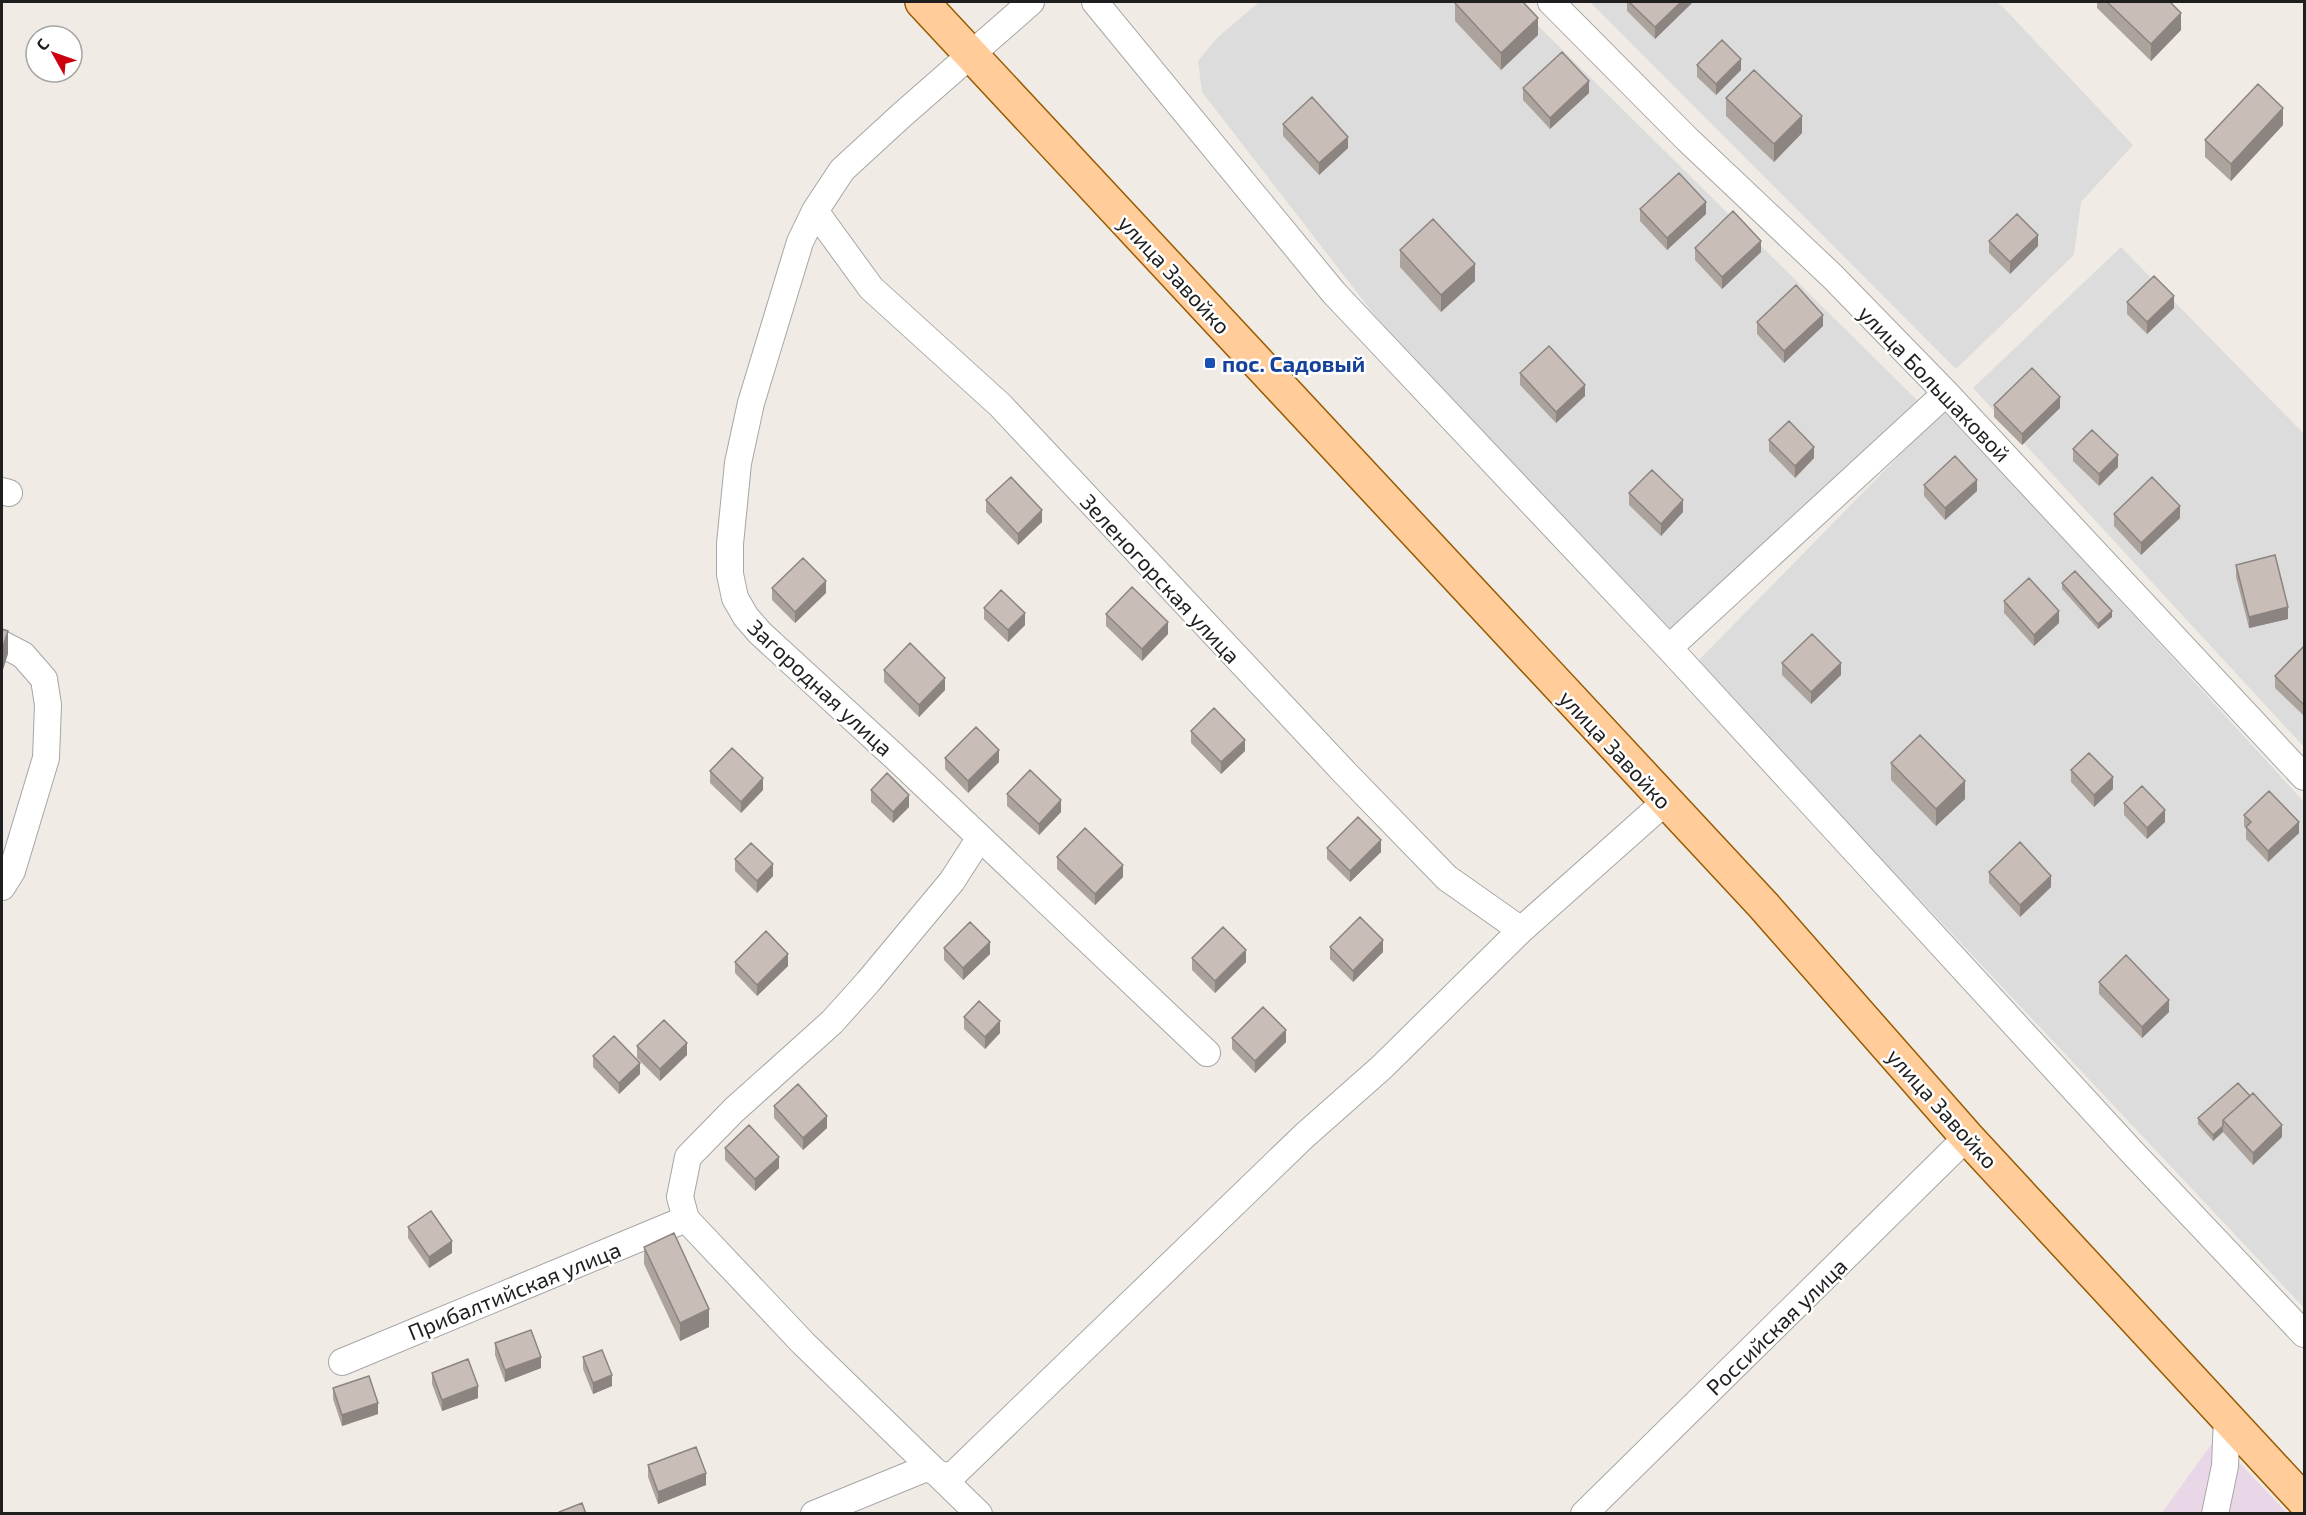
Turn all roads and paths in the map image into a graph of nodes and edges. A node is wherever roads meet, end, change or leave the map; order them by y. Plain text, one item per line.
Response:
1 (922, 2) edge
2 (1031, 2) edge
3 (1095, 2) edge
4 (1551, 2) edge
5 (971, 54) junction
6 (815, 211) junction
7 (1946, 393) junction
8 (2, 644) edge
9 (1669, 648) junction
10 (2304, 777) edge
11 (1665, 802) junction
12 (979, 839) junction
13 (2, 887) edge
14 (1521, 930) junction
15 (1207, 1053) dead end
16 (1967, 1137) junction
17 (686, 1219) junction
18 (2304, 1334) edge
19 (342, 1362) dead end
20 (2227, 1417) junction
21 (932, 1469) junction
22 (2304, 1502) edge
23 (814, 1514) edge
24 (979, 1514) edge
25 (1584, 1514) edge
26 (2215, 1514) edge

1 - 5 main road, улица Завойко
2 - 5 street, Загородная улица
3 - 9 street
4 - 7 street, улица Большаковой
5 - 6 street, Загородная улица
5 - 11 main road, улица Завойко
6 - 12 street, Загородная улица
6 - 14 street, Зеленогорская улица
7 - 9 street
7 - 10 street, улица Большаковой
8 - 13 street
9 - 18 street
11 - 14 street
11 - 16 main road, улица Завойко
12 - 15 street, Загородная улица
12 - 17 street
14 - 21 street
16 - 20 main road, улица Завойко
16 - 25 street, Российская улица
17 - 19 street, Прибалтийская улица
17 - 21 street
20 - 22 main road, улица Завойко
20 - 26 street
21 - 23 street
21 - 24 street

